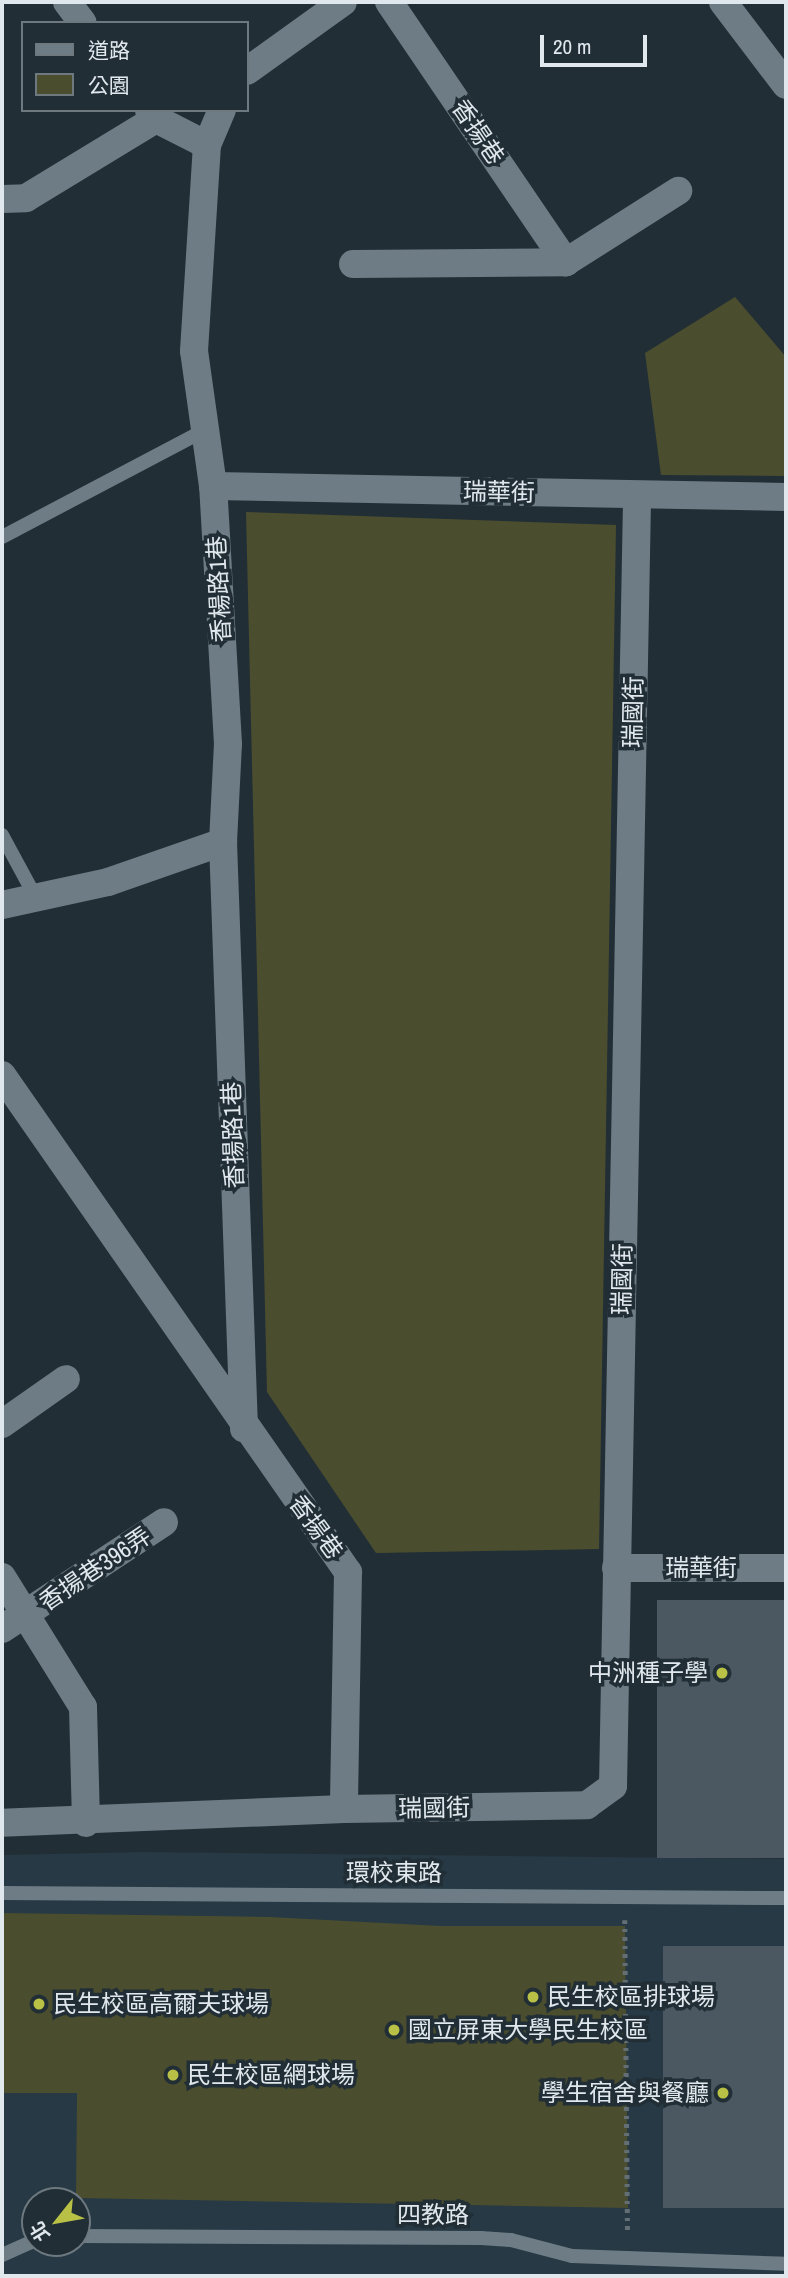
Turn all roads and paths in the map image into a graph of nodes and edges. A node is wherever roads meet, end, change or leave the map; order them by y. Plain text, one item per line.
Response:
1 (66, 2) edge
2 (343, 2) edge
3 (390, 2) edge
4 (723, 2) edge
5 (81, 21) edge
6 (248, 70) edge
7 (786, 85) edge
8 (221, 112) edge
9 (153, 115) edge
10 (207, 145) junction
11 (678, 191) dead end
12 (2, 199) edge
13 (566, 261) junction
14 (353, 264) dead end
15 (205, 429) junction
16 (213, 486) junction
17 (637, 495) junction
18 (786, 496) edge
19 (2, 537) edge
20 (2, 835) edge
21 (223, 842) junction
22 (36, 898) junction
23 (2, 905) edge
24 (2, 1075) edge
25 (66, 1379) dead end
26 (2, 1424) edge
27 (244, 1429) junction
28 (164, 1522) dead end
29 (616, 1568) junction
30 (786, 1568) edge
31 (2, 1577) edge
32 (14, 1622) edge
33 (344, 1809) junction
34 (2, 1823) edge
35 (86, 1823) junction
36 (2, 1893) edge
37 (626, 1897) junction
38 (786, 1898) edge
39 (91, 2236) edge
40 (21, 2246) edge
41 (2, 2255) edge
42 (628, 2260) junction
43 (786, 2264) edge

1 - 5 street
2 - 6 street
3 - 13 street, 香揚巷
4 - 7 street
8 - 10 street, 香楊路1巷
9 - 10 street
9 - 12 street
10 - 15 street, 香楊路1巷
11 - 13 street
13 - 14 street
15 - 16 street, 香楊路1巷
15 - 19 lane
16 - 17 street, 瑞華街
16 - 21 street, 香楊路1巷
17 - 18 street, 瑞華街
17 - 29 street, 瑞國街
20 - 22 lane
21 - 22 street
21 - 27 street, 香揚路1巷
22 - 23 street
24 - 27 street, 香揚巷
25 - 26 street
27 - 33 street, 香揚巷
28 - 32 street, 香揚巷396弄
29 - 30 street, 瑞華街
29 - 33 street, 瑞國街
31 - 32 street
32 - 35 street
33 - 35 street
34 - 35 street
36 - 37 lane, 環校東路
37 - 38 lane, 環校東路
37 - 42 path
39 - 42 lane, 四教路
40 - 41 lane
42 - 43 lane, 四教路

